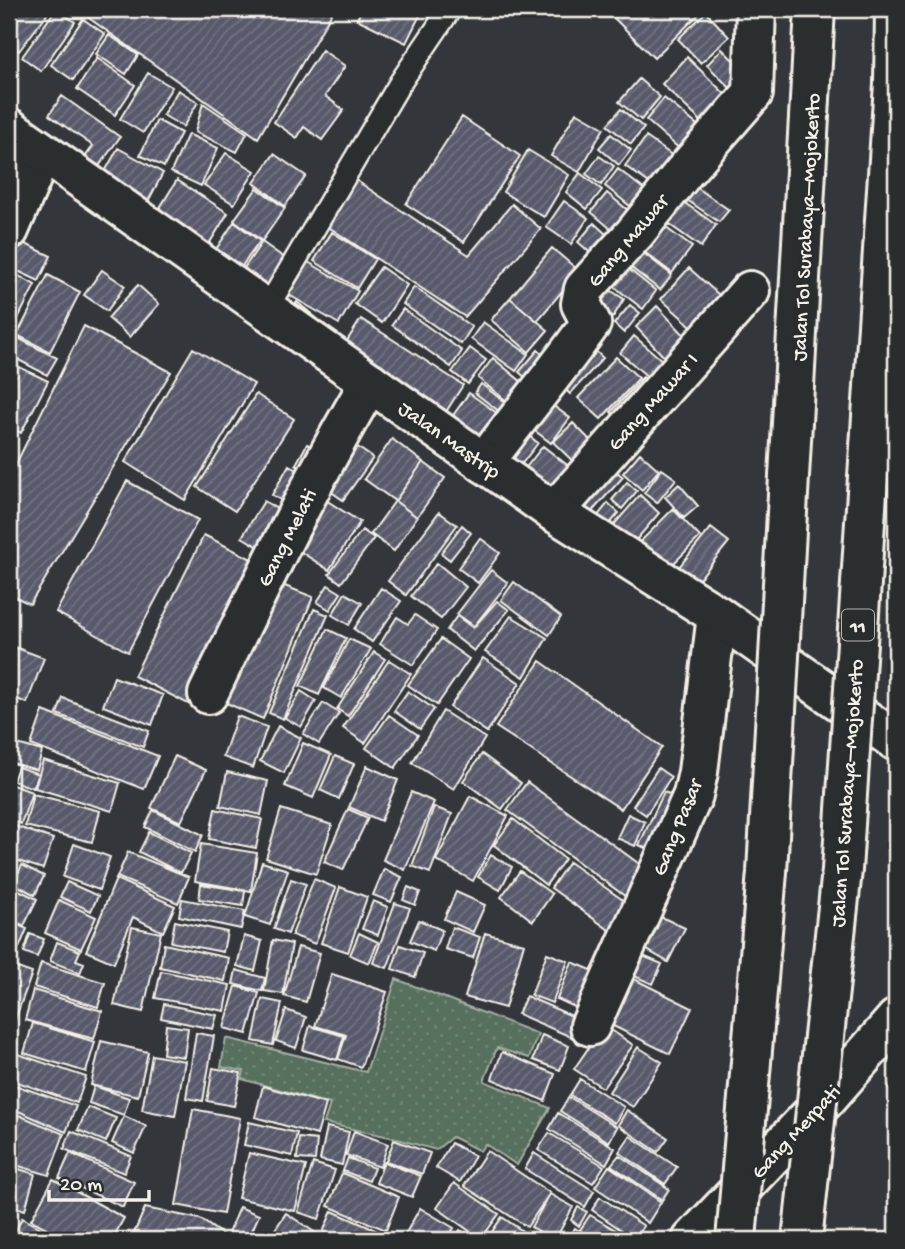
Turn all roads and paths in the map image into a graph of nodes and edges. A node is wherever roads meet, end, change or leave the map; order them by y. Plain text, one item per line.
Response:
1 (450, 9) edge
2 (756, 9) edge
3 (815, 9) edge
4 (895, 9) edge
5 (9, 128) edge
6 (42, 153) junction
7 (9, 230) edge
8 (750, 291) dead end
9 (266, 310) junction
10 (370, 382) junction
11 (484, 463) junction
12 (554, 512) junction
13 (717, 615) junction
14 (208, 694) dead end
15 (896, 741) edge
16 (896, 1019) edge
17 (590, 1026) dead end
18 (692, 1240) edge
19 (736, 1240) edge
20 (802, 1240) edge

1 - 9 lane
2 - 11 main road, Gang Mawar
3 - 19 main road, Jalan Tol Surabaya–Mojokerto, bridge
4 - 20 main road, Jalan Tol Surabaya–Mojokerto / 11, bridge
5 - 6 main road, Jalan Mastrip
6 - 7 main road
6 - 9 main road, Jalan Mastrip
8 - 12 main road, Gang Mawar I
9 - 10 main road, Jalan Mastrip
10 - 11 main road, Jalan Mastrip
10 - 14 main road, Gang Melati
11 - 12 main road, Jalan Mastrip
12 - 13 main road, Jalan Mastrip
13 - 15 main road, Jalan Mastrip
13 - 17 main road, Gang Pasar
16 - 18 main road, Gang Merpati

